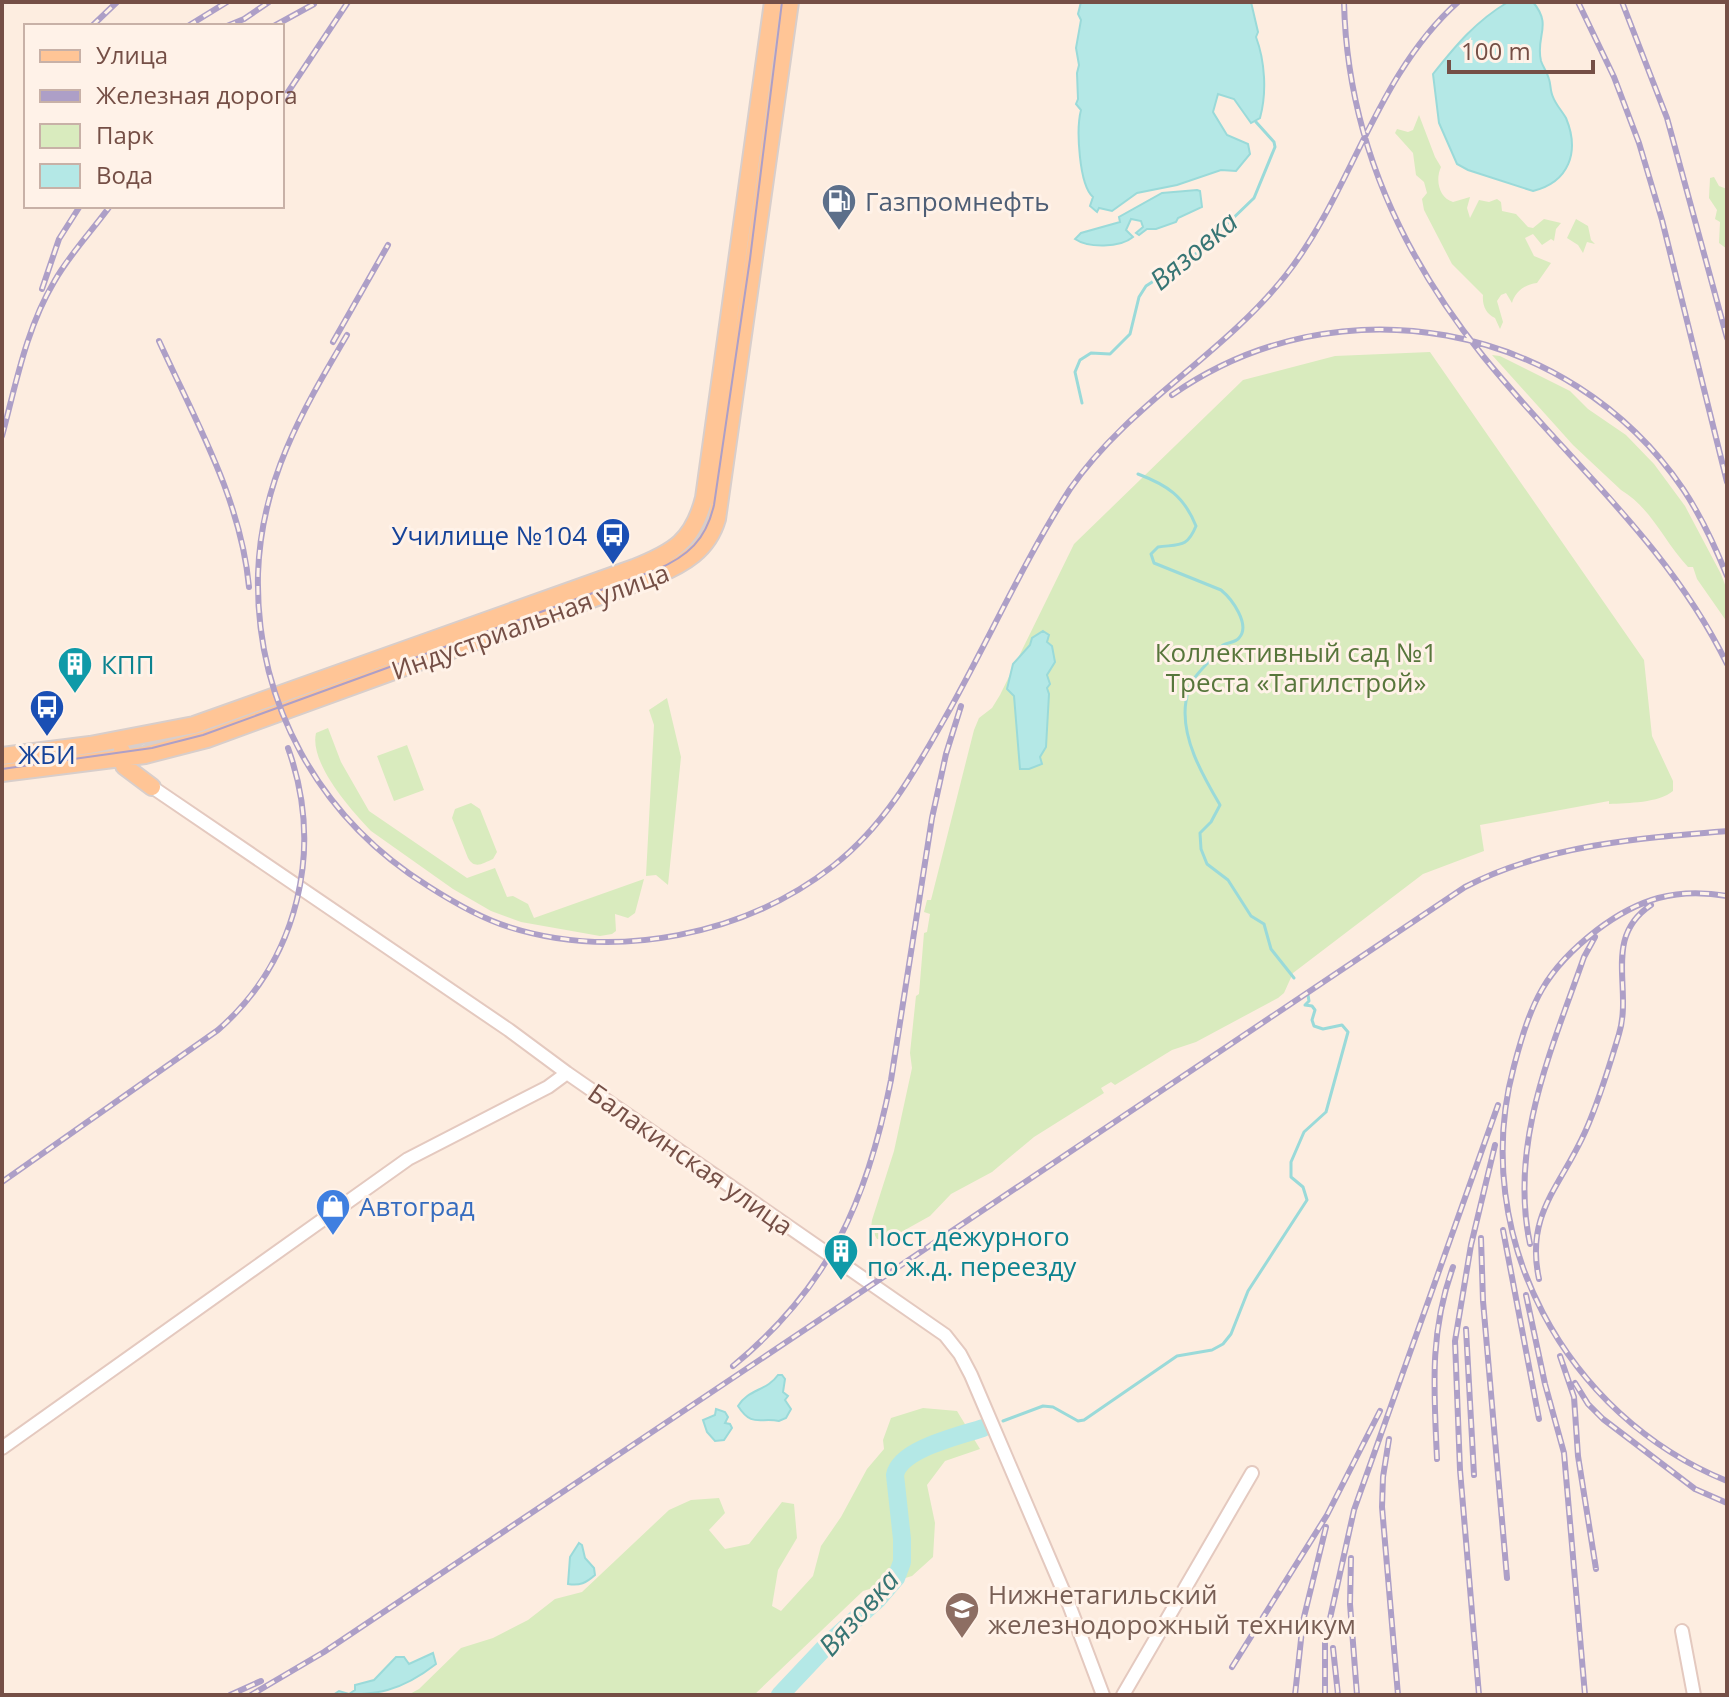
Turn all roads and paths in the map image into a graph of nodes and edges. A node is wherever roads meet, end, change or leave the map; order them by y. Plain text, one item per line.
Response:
1 (773, 2) edge
2 (790, 2) edge
3 (150, 735) junction
4 (145, 755) junction
5 (2, 756) edge
6 (121, 758) junction
7 (2, 773) edge
8 (152, 787) junction
9 (567, 1073) junction
10 (2, 1448) edge
11 (1252, 1473) dead end
12 (1682, 1631) dead end
13 (1103, 1695) edge
14 (1123, 1695) edge
15 (1694, 1695) edge

1 - 3 main road, Индустриальная улица
2 - 4 main road, Индустриальная улица
3 - 5 main road, Индустриальная улица
3 - 6 main road
4 - 6 main road, Индустриальная улица
4 - 8 main road
6 - 7 main road, Индустриальная улица
6 - 8 main road
8 - 9 street, Балакинская улица
9 - 10 street
9 - 13 street, Балакинская улица
11 - 14 street
12 - 15 street

